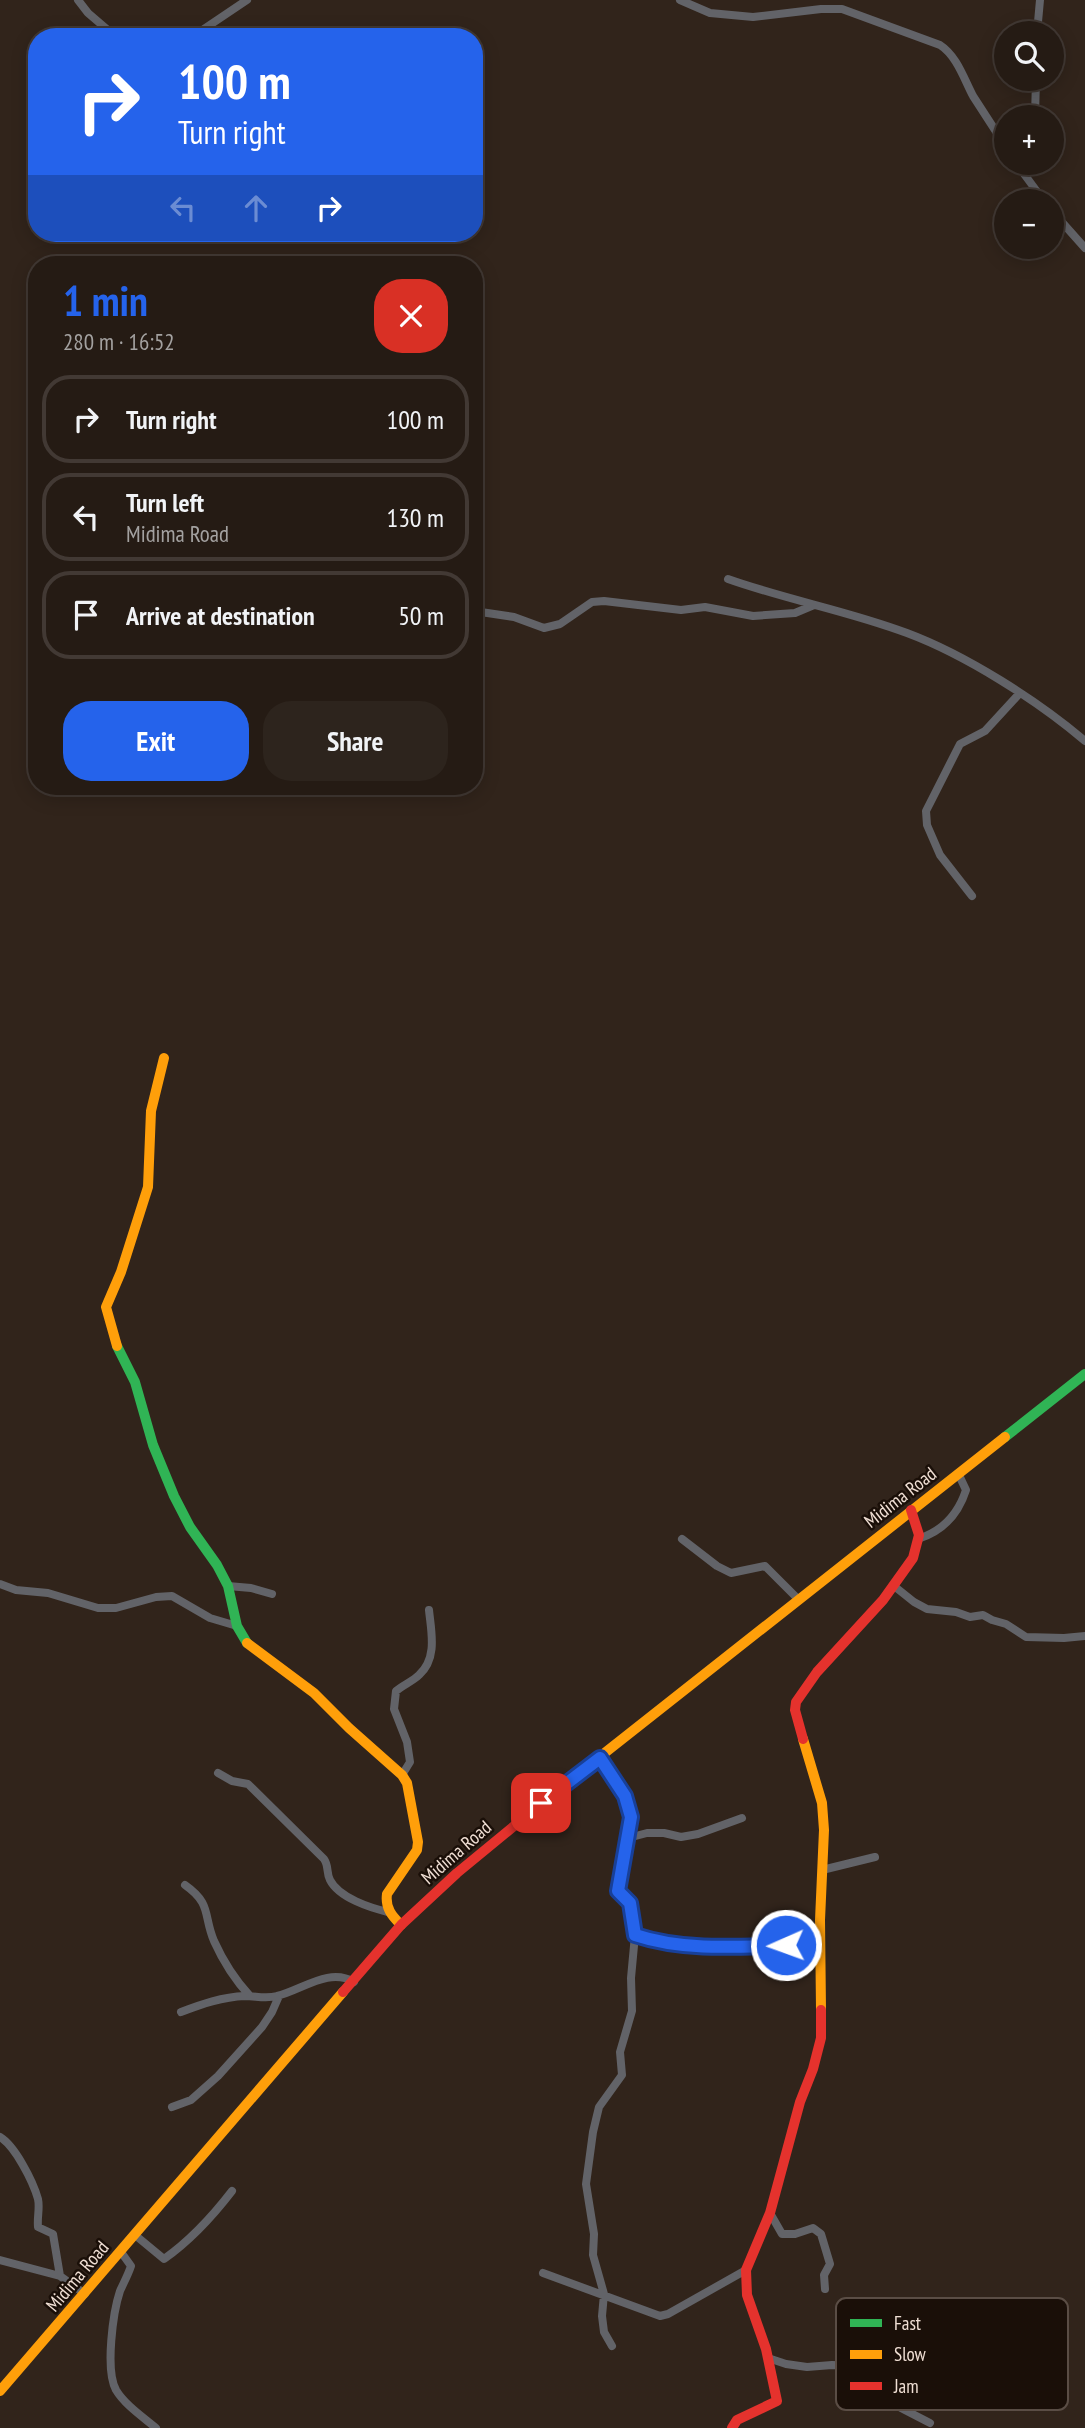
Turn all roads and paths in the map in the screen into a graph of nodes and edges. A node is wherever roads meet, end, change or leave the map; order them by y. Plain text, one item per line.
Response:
1 (78, 0) edge
2 (247, 0) edge
3 (680, 0) edge
4 (1040, 0) edge
5 (1038, 21) edge
6 (106, 28) edge
7 (205, 28) edge
8 (994, 128) edge
9 (1024, 175) edge
10 (1035, 189) edge
11 (1064, 224) edge
12 (1085, 248) edge
13 (728, 579) dead end
14 (814, 605) junction
15 (483, 612) edge
16 (1019, 694) junction
17 (1085, 741) edge
18 (972, 896) dead end
19 (164, 1058) dead end
20 (1085, 1374) edge
21 (958, 1473) junction
22 (911, 1510) junction
23 (682, 1539) dead end
24 (918, 1539) junction
25 (0, 1584) edge
26 (228, 1586) junction
27 (894, 1586) junction
28 (272, 1594) dead end
29 (799, 1600) junction
30 (429, 1610) dead end
31 (237, 1626) junction
32 (1085, 1636) edge
33 (600, 1758) junction
34 (218, 1773) dead end
35 (402, 1775) junction
36 (742, 1818) dead end
37 (628, 1838) junction
38 (875, 1857) dead end
39 (822, 1870) junction
40 (185, 1885) dead end
41 (388, 1912) junction
42 (401, 1925) junction
43 (635, 1935) junction
44 (820, 1937) junction
45 (354, 1982) junction
46 (250, 1996) junction
47 (279, 1996) junction
48 (181, 2012) dead end
49 (172, 2107) dead end
50 (0, 2137) edge
51 (232, 2191) dead end
52 (769, 2213) junction
53 (135, 2235) junction
54 (121, 2252) junction
55 (0, 2259) edge
56 (747, 2270) junction
57 (543, 2273) dead end
58 (60, 2276) junction
59 (825, 2289) dead end
60 (86, 2294) junction
61 (604, 2294) junction
62 (612, 2346) dead end
63 (768, 2358) junction
64 (836, 2365) edge
65 (0, 2392) edge
66 (903, 2410) edge
67 (930, 2423) dead end
68 (156, 2428) edge
69 (732, 2428) edge

1 - 6 street
2 - 7 street
3 - 8 street
4 - 5 street
9 - 10 street
11 - 12 street
13 - 14 street
14 - 15 street
14 - 16 street
16 - 17 street
16 - 18 street
19 - 26 street
20 - 21 street, Midima Road
21 - 22 street, Midima Road
21 - 24 street
22 - 24 street
22 - 29 street, Midima Road
23 - 29 street
24 - 27 street
25 - 31 street
26 - 28 street
26 - 31 street
27 - 32 street
27 - 39 street
29 - 33 street, Midima Road
30 - 35 street
31 - 35 street
33 - 37 street
33 - 42 street, Midima Road
34 - 41 street
35 - 41 street
36 - 37 street
37 - 43 street
38 - 39 street
39 - 44 street
40 - 46 street
41 - 42 street
42 - 45 street, Midima Road
43 - 44 street
43 - 61 street
44 - 52 street
45 - 47 street
45 - 53 street, Midima Road
46 - 47 street
46 - 48 street
47 - 49 street
50 - 58 street
51 - 53 street
52 - 56 street
52 - 59 street
53 - 54 street, Midima Road
54 - 60 street, Midima Road
54 - 68 street
55 - 58 street
56 - 61 street
56 - 63 street
57 - 61 street
58 - 60 street
60 - 65 street, Midima Road
61 - 62 street
63 - 64 street
63 - 69 street
66 - 67 street

